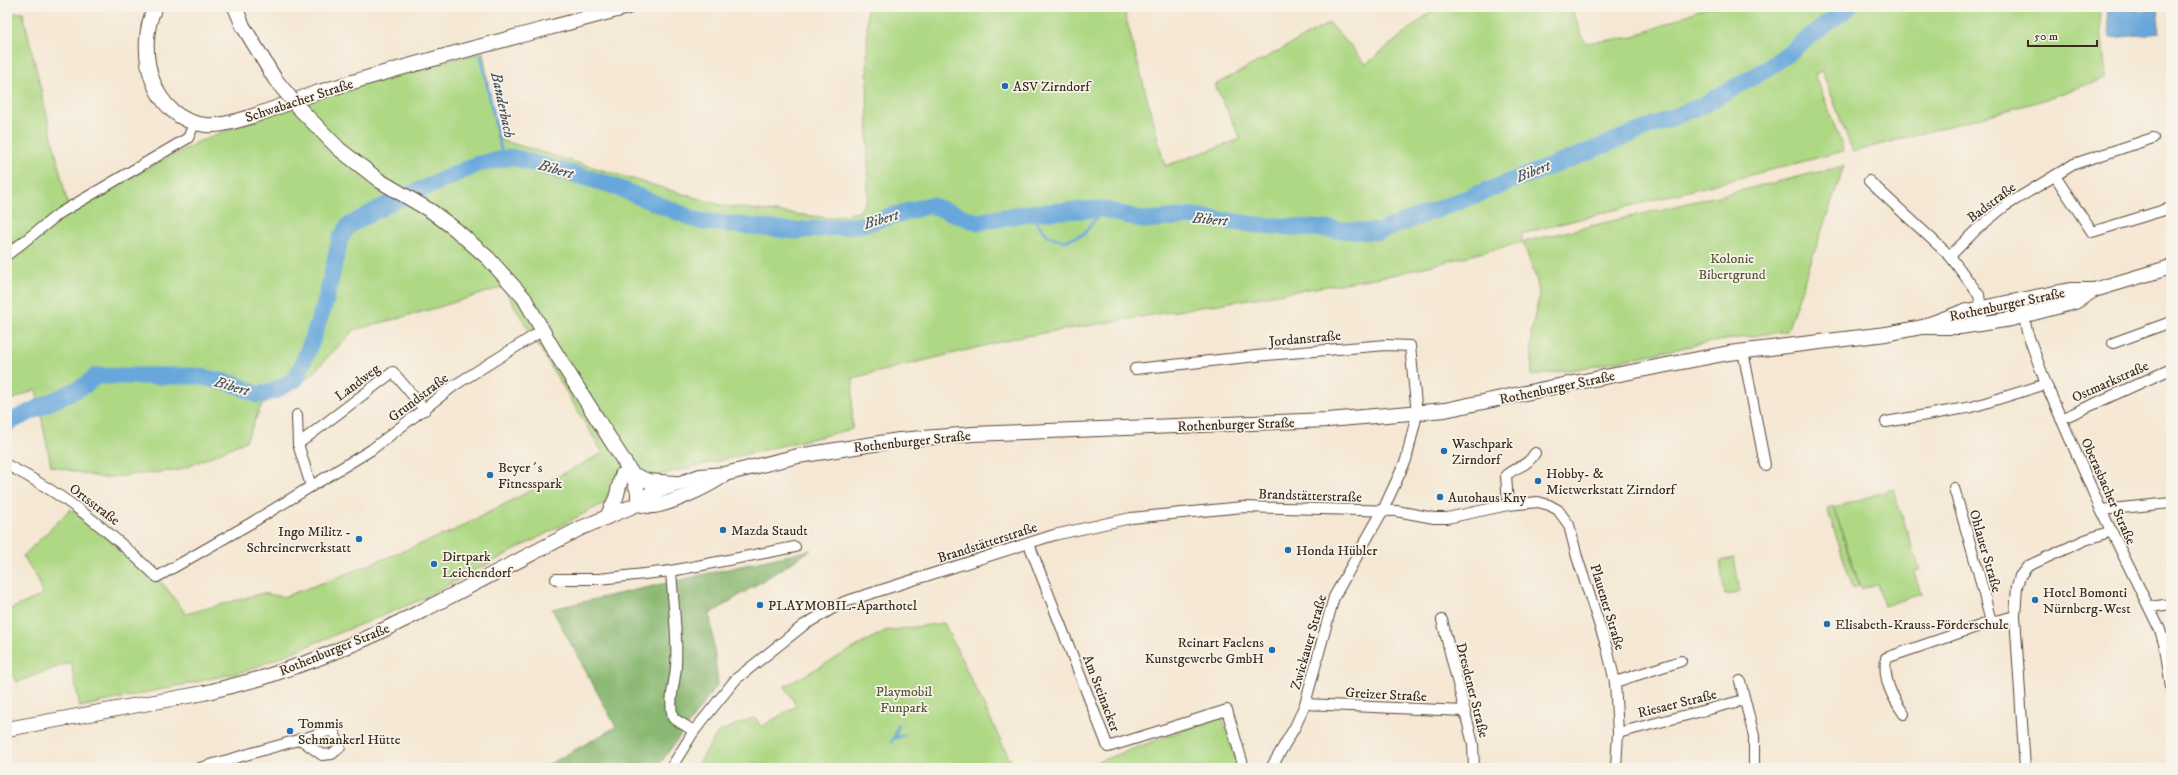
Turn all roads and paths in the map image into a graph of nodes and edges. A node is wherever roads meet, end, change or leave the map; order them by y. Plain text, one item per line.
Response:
1 (155, 7) edge
2 (235, 7) edge
3 (628, 7) edge
4 (195, 122) junction
5 (2153, 138) dead end
6 (2055, 176) junction
7 (1869, 181) dead end
8 (2171, 208) edge
9 (7, 255) edge
10 (1950, 256) junction
11 (2171, 267) edge
12 (2094, 290) junction
13 (2021, 301) junction
14 (1981, 309) junction
15 (2024, 316) junction
16 (2171, 322) edge
17 (1983, 323) junction
18 (1922, 327) junction
19 (543, 330) junction
20 (2113, 343) dead end
21 (1744, 351) junction
22 (1135, 369) dead end
23 (2171, 369) edge
24 (2046, 384) junction
25 (424, 410) junction
26 (1416, 414) junction
27 (297, 415) dead end
28 (2061, 419) junction
29 (1886, 422) dead end
30 (298, 444) junction
31 (1535, 453) dead end
32 (7, 465) edge
33 (1766, 465) dead end
34 (725, 474) junction
35 (627, 475) junction
36 (679, 484) junction
37 (311, 486) junction
38 (1954, 488) dead end
39 (2171, 503) edge
40 (638, 504) junction
41 (1508, 505) junction
42 (1383, 510) junction
43 (2101, 510) junction
44 (607, 517) junction
45 (2112, 531) junction
46 (1029, 544) junction
47 (795, 547) dead end
48 (670, 571) junction
49 (157, 576) joint
50 (556, 579) dead end
51 (2171, 604) edge
52 (2150, 607) junction
53 (2015, 616) junction
54 (1442, 620) dead end
55 (1991, 622) junction
56 (1681, 660) dead end
57 (1615, 682) junction
58 (1740, 682) dead end
59 (2171, 688) edge
60 (1744, 700) junction
61 (1305, 704) junction
62 (1464, 711) junction
63 (1904, 714) dead end
64 (7, 729) edge
65 (694, 731) junction
66 (1618, 733) junction
67 (300, 739) dead end
68 (200, 768) edge
69 (671, 768) edge
70 (1244, 768) edge
71 (1271, 768) edge
72 (1474, 768) edge
73 (1616, 768) edge
74 (1754, 768) edge
75 (2025, 768) edge

1 - 4 main road, Schwabacher Straße
2 - 19 main road, bridge
3 - 4 main road, Schwabacher Straße
4 - 9 street
5 - 6 street, Badstraße
6 - 8 street
6 - 10 street, Badstraße
7 - 10 street
10 - 14 street
11 - 12 main road, Rothenburger Straße
12 - 13 main road, Rothenburger Straße
12 - 15 main road, Rothenburger Straße
13 - 14 main road, Rothenburger Straße
13 - 15 street, Oberasbacher Straße
14 - 17 street
14 - 18 main road, Rothenburger Straße
15 - 17 main road, Rothenburger Straße
15 - 24 street, Oberasbacher Straße
16 - 20 street
17 - 18 main road, Rothenburger Straße
18 - 21 main road, Rothenburger Straße
19 - 25 street, Grundstraße
19 - 35 main road
21 - 26 main road, Rothenburger Straße
21 - 33 street
22 - 26 street, Jordanstraße
23 - 28 street, Ostmarkstraße
24 - 28 street, Oberasbacher Straße
24 - 29 street
25 - 30 street, Landweg
25 - 37 street, Grundstraße
26 - 34 main road, Rothenburger Straße
26 - 42 street, Zwickauer Straße
27 - 30 street
28 - 43 street, Oberasbacher Straße
30 - 37 street
31 - 41 street
32 - 49 street, Ortsstraße
34 - 36 main road, Rothenburger Straße
34 - 40 main road, Rothenburger Straße
35 - 36 main road
35 - 40 main road
35 - 44 main road
36 - 40 main road, Rothenburger Straße
37 - 49 street, Grundstraße
38 - 55 street, Ohlauer Straße
39 - 43 street
40 - 44 main road, Rothenburger Straße
41 - 42 street, Plauener Straße
41 - 57 street, Plauener Straße
42 - 46 street, Brandstätterstraße
42 - 61 street, Zwickauer Straße
43 - 45 street, Oberasbacher Straße
44 - 64 main road, Rothenburger Straße
45 - 52 street, Oberasbacher Straße
45 - 53 street
46 - 65 street, Brandstätterstraße
46 - 70 street, Am Steinacker
47 - 48 street
48 - 50 street
48 - 65 street
51 - 52 street
52 - 59 street, Oberasbacher Straße
53 - 55 street
53 - 75 street
54 - 62 street, Dresdener Straße
55 - 63 street
56 - 57 street
57 - 66 street, Plauener Straße
58 - 60 street
60 - 66 street, Riesaer Straße
60 - 74 street
61 - 62 street, Greizer Straße
61 - 71 street, Zwickauer Straße
62 - 72 street, Dresdener Straße
65 - 69 street, Brandstätterstraße
66 - 73 street, Plauener Straße
67 - 68 street

